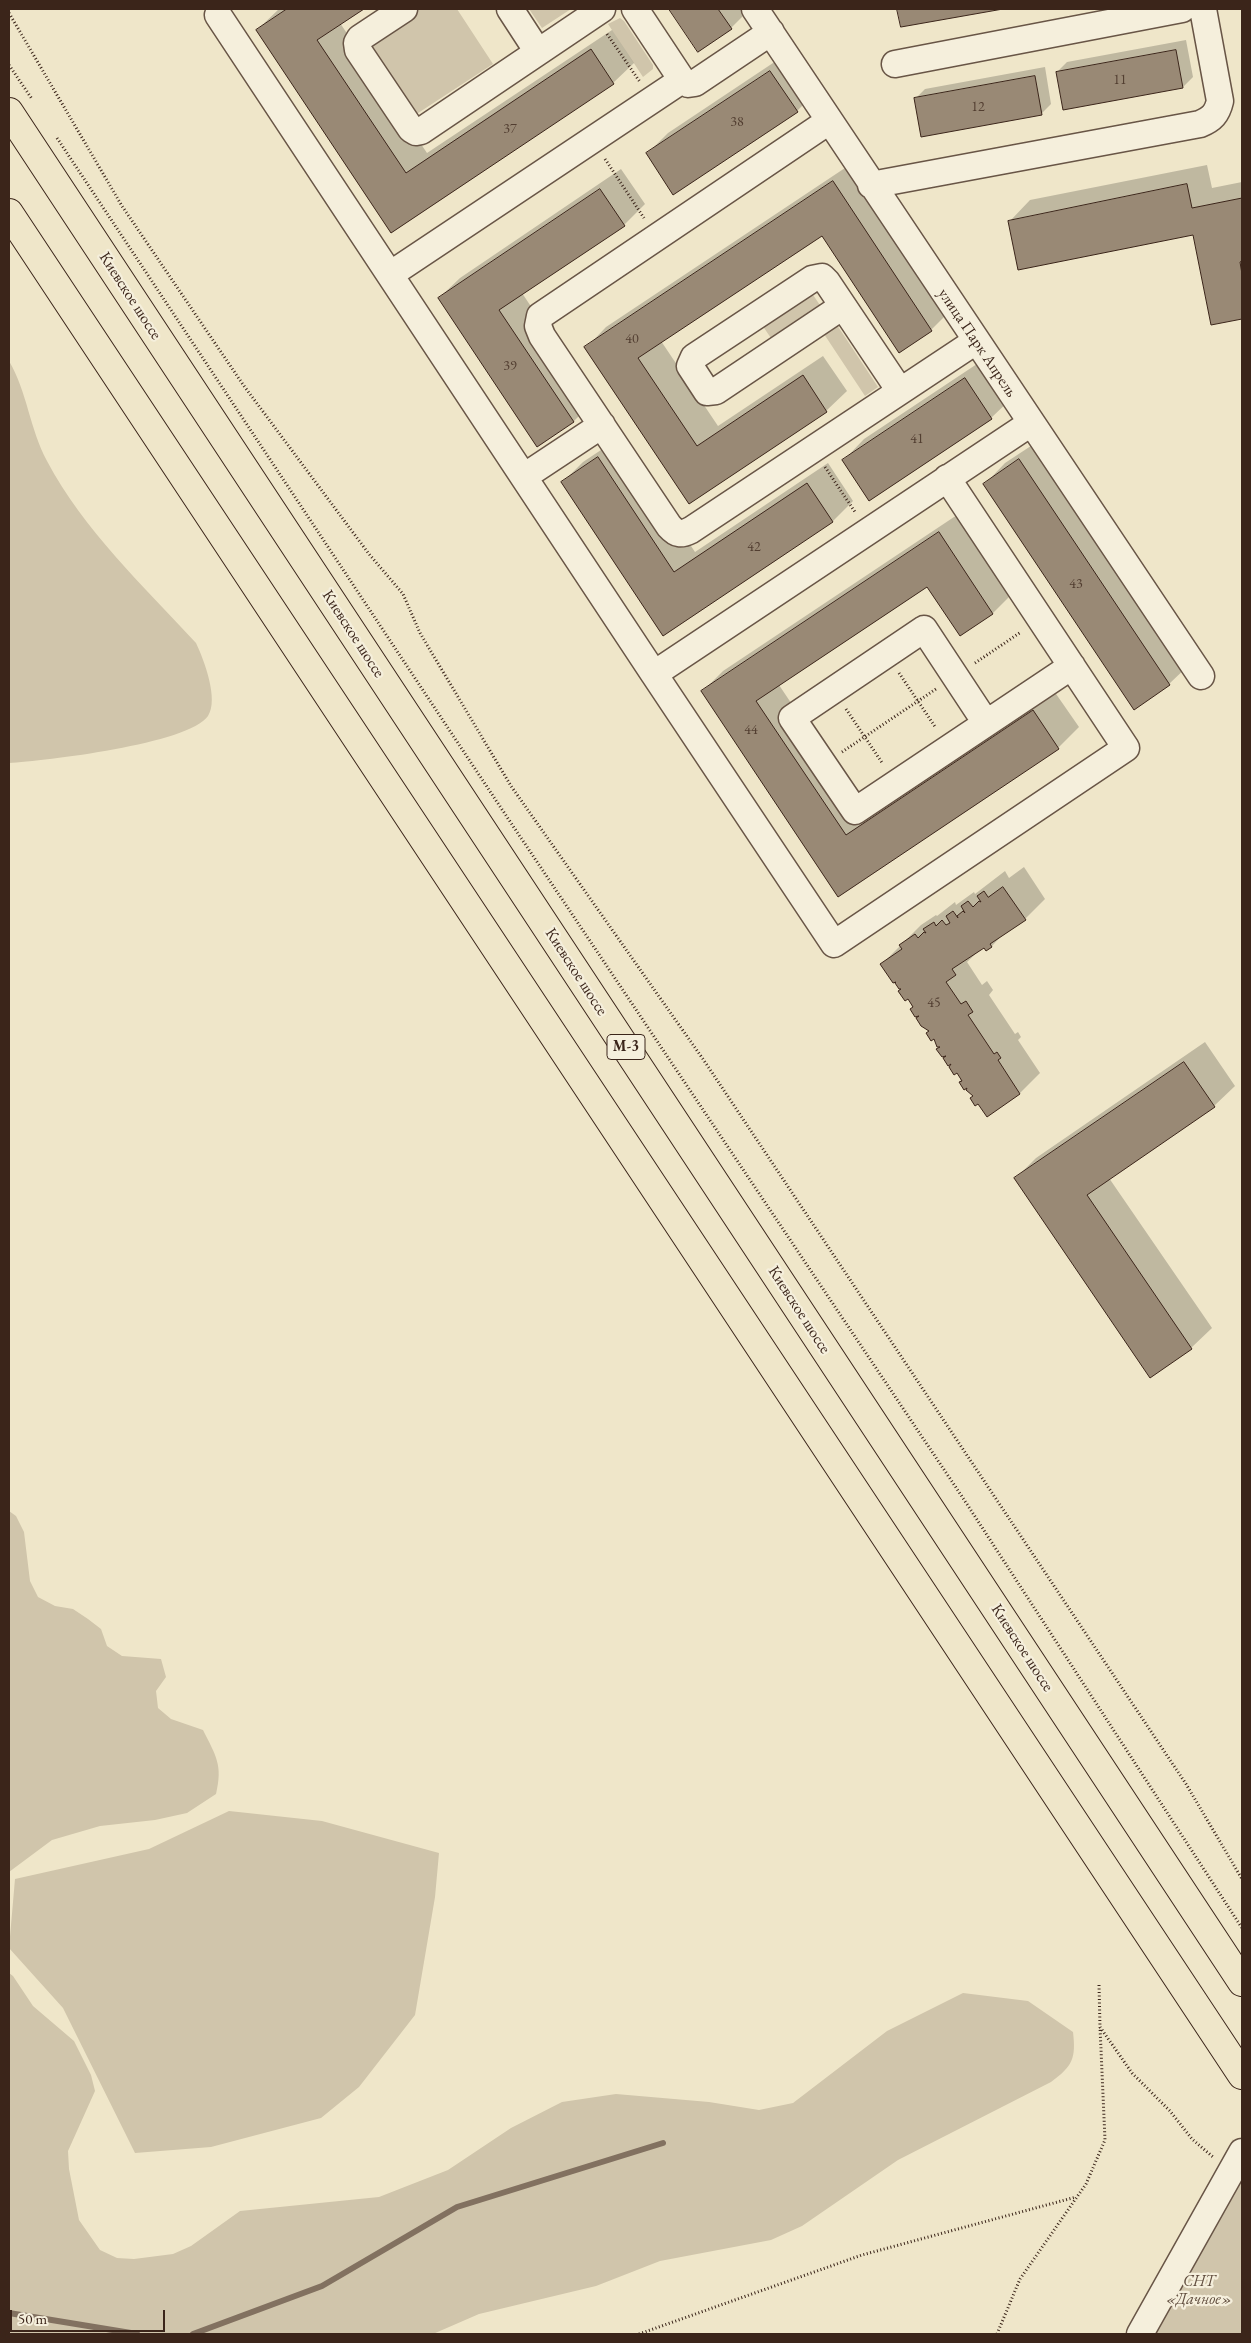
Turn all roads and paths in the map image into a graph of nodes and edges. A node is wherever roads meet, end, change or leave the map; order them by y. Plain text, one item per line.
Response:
1 (404, 9) edge
2 (510, 9) edge
3 (635, 9) edge
4 (755, 9) edge
5 (1182, 9) edge
6 (1202, 9) edge
7 (220, 11) edge
8 (598, 12) edge
9 (9, 13) edge
10 (770, 32) junction
11 (538, 52) junction
12 (895, 64) dead end
13 (9, 65) edge
14 (682, 80) junction
15 (652, 100) junction
16 (36, 106) dead end
17 (9, 112) edge
18 (829, 121) junction
19 (52, 130) dead end
20 (592, 140) junction
21 (871, 185) junction
22 (9, 212) edge
23 (656, 236) junction
24 (391, 274) junction
25 (843, 306) junction
26 (976, 340) junction
27 (900, 391) junction
28 (1030, 422) junction
29 (602, 425) junction
30 (813, 449) junction
31 (525, 476) junction
32 (947, 478) junction
33 (868, 531) junction
34 (1040, 619) junction
35 (886, 654) junction
36 (1072, 666) junction
37 (654, 674) junction
38 (955, 676) junction
39 (1201, 676) dead end
40 (834, 690) junction
41 (918, 701) junction
42 (986, 723) junction
43 (865, 736) junction
44 (949, 748) junction
45 (823, 764) junction
46 (896, 784) junction
47 (1242, 1879) edge
48 (1242, 1928) edge
49 (1242, 1982) edge
50 (1099, 1986) dead end
51 (1100, 2027) junction
52 (1242, 2076) edge
53 (1238, 2159) edge
54 (1076, 2198) junction
55 (639, 2334) edge
56 (997, 2334) edge
57 (1140, 2334) edge

1 - 11 street
2 - 11 street
3 - 14 street
4 - 10 street, улица Парк Апрель
5 - 12 street
6 - 21 street
7 - 24 street
8 - 11 street
8 - 15 path
9 - 47 path
10 - 14 street
10 - 18 street, улица Парк Апрель
13 - 16 path
14 - 15 street
15 - 20 street
17 - 49 highway, Киевское шоссе / М-3
18 - 21 street, улица Парк Апрель
18 - 23 street
19 - 48 path
20 - 23 path
20 - 24 street
21 - 26 street, улица Парк Апрель
22 - 52 highway
23 - 29 street
24 - 31 street
25 - 25 street
25 - 27 street
26 - 27 street
26 - 28 street, улица Парк Апрель
27 - 30 street
28 - 32 street
28 - 39 street, улица Парк Апрель
29 - 30 street
29 - 31 street
30 - 33 path
31 - 37 street
32 - 33 street
32 - 34 street
33 - 37 street
34 - 36 street
34 - 38 path
35 - 38 street
35 - 40 street
35 - 41 path
36 - 37 street
36 - 42 street
38 - 41 path
38 - 42 street
40 - 43 path
40 - 45 street
41 - 43 path
41 - 44 path
42 - 44 street
43 - 45 path
43 - 46 path
44 - 46 street
45 - 46 street
50 - 51 path
51 - 53 path
51 - 54 path
53 - 57 street
54 - 55 path
54 - 56 path

